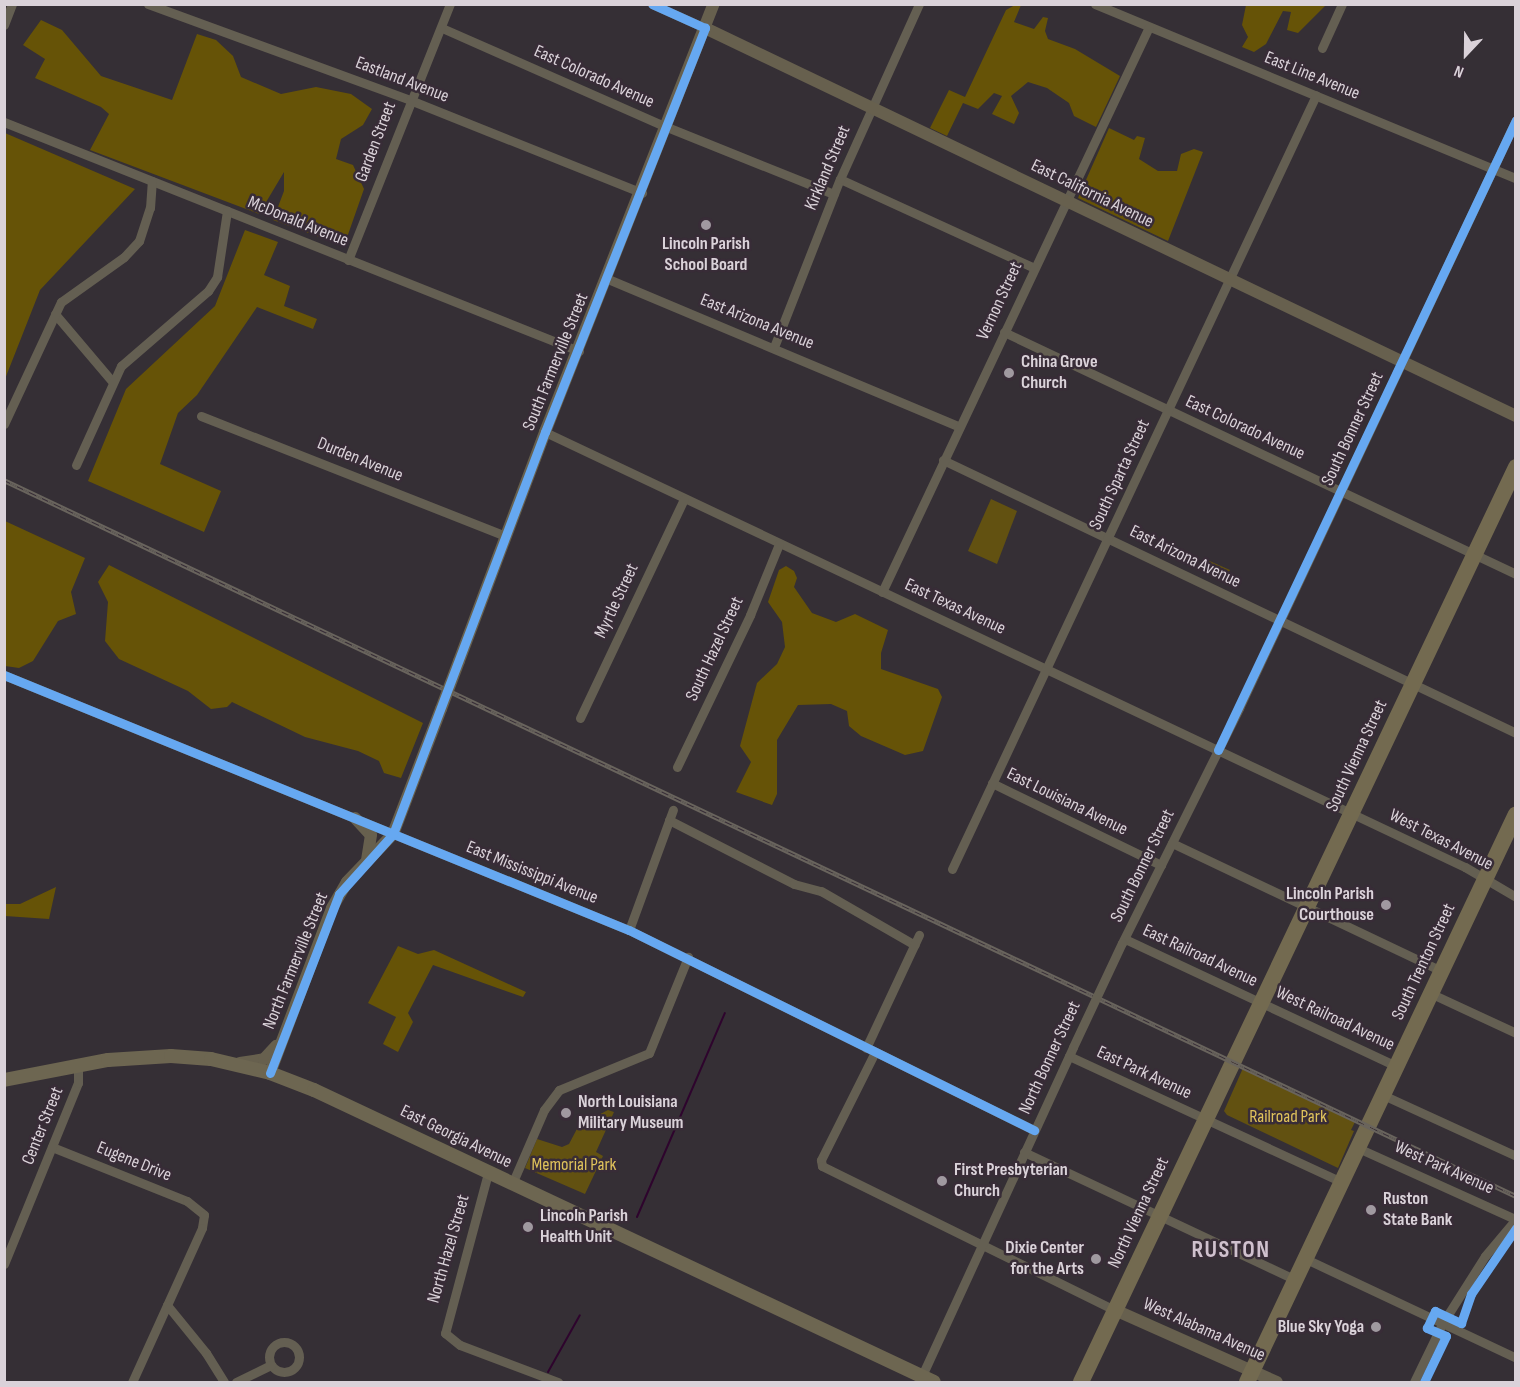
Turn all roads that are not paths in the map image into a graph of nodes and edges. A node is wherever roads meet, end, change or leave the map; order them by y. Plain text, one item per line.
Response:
1 (12, 4) edge
2 (450, 4) edge
3 (652, 4) edge
4 (714, 4) edge
5 (919, 4) edge
6 (1095, 4) edge
7 (1342, 4) edge
8 (150, 5) edge
9 (4, 25) edge
10 (1149, 27) junction
11 (442, 28) junction
12 (705, 28) junction
13 (1322, 48) dead end
14 (1316, 95) junction
15 (410, 100) junction
16 (873, 107) junction
17 (1515, 120) edge
18 (4, 122) edge
19 (668, 127) junction
20 (1492, 168) junction
21 (1515, 177) edge
22 (840, 179) junction
23 (152, 181) junction
24 (642, 193) junction
25 (834, 194) junction
26 (1064, 200) junction
27 (227, 211) junction
28 (348, 260) junction
29 (1034, 268) junction
30 (608, 279) junction
31 (1231, 280) junction
32 (55, 314) junction
33 (1004, 332) junction
34 (774, 346) junction
35 (579, 351) junction
36 (1402, 362) junction
37 (111, 380) junction
38 (1169, 410) junction
39 (201, 416) dead end
40 (1515, 416) edge
41 (4, 424) edge
42 (958, 426) junction
43 (545, 432) junction
44 (943, 460) junction
45 (76, 465) dead end
46 (1515, 467) edge
47 (1342, 492) junction
48 (684, 499) junction
49 (506, 536) junction
50 (1109, 538) junction
51 (779, 544) junction
52 (1473, 555) junction
53 (1515, 574) edge
54 (882, 592) junction
55 (1280, 621) junction
56 (1048, 668) junction
57 (4, 675) edge
58 (1412, 684) junction
59 (441, 709) joint
60 (580, 718) dead end
61 (1515, 733) edge
62 (1218, 750) junction
63 (677, 767) dead end
64 (992, 783) junction
65 (673, 810) dead end
66 (1351, 813) junction
67 (1515, 814) edge
68 (355, 818) junction
69 (669, 820) junction
70 (393, 834) junction
71 (1173, 843) junction
72 (366, 863) junction
73 (1161, 865) junction
74 (952, 869) dead end
75 (1484, 879) junction
76 (1515, 897) edge
77 (1306, 907) junction
78 (629, 930) junction
79 (919, 935) dead end
80 (1124, 941) junction
81 (915, 945) junction
82 (688, 957) junction
83 (1442, 971) junction
84 (1432, 994) junction
85 (1260, 1003) junction
86 (288, 1024) junction
87 (1515, 1033) edge
88 (871, 1050) junction
89 (1071, 1052) junction
90 (1233, 1061) joint
91 (231, 1063) junction
92 (78, 1066) junction
93 (1396, 1066) junction
94 (270, 1073) junction
95 (4, 1080) edge
96 (1383, 1095) junction
97 (1205, 1119) junction
98 (1034, 1130) junction
99 (52, 1147) junction
100 (1358, 1148) junction
101 (1024, 1152) junction
102 (1515, 1156) edge
103 (488, 1173) junction
104 (1342, 1182) junction
105 (512, 1184) junction
106 (1160, 1215) junction
107 (1515, 1219) edge
108 (982, 1243) junction
109 (1306, 1259) junction
110 (4, 1264) edge
111 (1296, 1280) junction
112 (167, 1305) junction
113 (1115, 1310) junction
114 (1442, 1324) junction
115 (1515, 1358) edge
116 (271, 1365) dead end
117 (1249, 1377) edge
118 (1082, 1379) edge
119 (925, 1381) edge
120 (132, 1383) edge
121 (224, 1383) edge
122 (236, 1383) edge
123 (558, 1383) edge
124 (1277, 1383) edge
125 (1414, 1383) edge

1 - 9 street
2 - 11 street, Garden Street
3 - 12 street, East California Avenue
4 - 12 street, South Farmerville Street
5 - 16 street, Kirkland Street
6 - 10 street, East Line Avenue
7 - 13 street
8 - 15 street, Eastland Avenue
10 - 14 street, East Line Avenue
10 - 26 street, Vernon Street
11 - 15 street, Garden Street
11 - 19 street, East Colorado Avenue
12 - 16 street, East California Avenue
12 - 19 street, South Farmerville Street
14 - 20 street, East Line Avenue
14 - 31 street, South Sparta Street
15 - 24 street, Eastland Avenue
15 - 28 street, Garden Street
16 - 22 street, Kirkland Street
16 - 26 street, East California Avenue
17 - 20 street, South Bonner Street
18 - 23 street, McDonald Avenue
19 - 24 street, South Farmerville Street
19 - 25 street, East Colorado Avenue
20 - 21 street, East Line Avenue
20 - 36 street, South Bonner Street
22 - 25 street, Kirkland Street
22 - 29 street
23 - 27 street, McDonald Avenue
23 - 32 street
24 - 30 street, South Farmerville Street
25 - 34 street, Kirkland Street
26 - 29 street, Vernon Street
26 - 31 street, East California Avenue
27 - 28 street, McDonald Avenue
27 - 37 street
28 - 35 street, McDonald Avenue
29 - 33 street, Vernon Street
30 - 34 street, East Arizona Avenue
30 - 35 street, South Farmerville Street
31 - 36 street, East California Avenue
31 - 38 street, South Sparta Street
32 - 37 street
32 - 41 street
33 - 38 street, East Colorado Avenue
33 - 42 street, Vernon Street
34 - 42 street, East Arizona Avenue
35 - 43 street, South Farmerville Street
36 - 40 street, East California Avenue
36 - 47 street, South Bonner Street
37 - 45 street
38 - 47 street, East Colorado Avenue
38 - 50 street, South Sparta Street
39 - 49 street, Durden Avenue
42 - 44 street, Vernon Street
43 - 48 street, East Texas Avenue
43 - 49 street, South Farmerville Street
44 - 50 street, East Arizona Avenue
44 - 54 street, Vernon Street
46 - 52 highway, South Vienna Street
47 - 52 street, East Colorado Avenue
47 - 55 street, South Bonner Street
48 - 51 street, East Texas Avenue
48 - 60 street, Myrtle Street
49 - 59 street, South Farmerville Street, bridge
50 - 55 street, East Arizona Avenue
50 - 56 street, South Sparta Street
51 - 54 street, East Texas Avenue
51 - 63 street, South Hazel Street
52 - 53 street, East Colorado Avenue
52 - 58 highway, South Vienna Street
54 - 56 street, East Texas Avenue
55 - 58 street, East Arizona Avenue
55 - 62 street, South Bonner Street
56 - 62 street, East Texas Avenue
56 - 64 street, South Sparta Street
57 - 68 street, East Mississippi Avenue
58 - 61 street, East Arizona Avenue
58 - 66 highway, South Vienna Street
59 - 70 street, North Farmerville Street
62 - 66 street, East Texas Avenue
62 - 71 street, South Bonner Street
64 - 73 street, East Louisiana Avenue
64 - 74 street, South Sparta Street
65 - 69 street
66 - 75 street, West Texas Avenue
66 - 77 highway, South Vienna Street
67 - 75 highway, South Trenton Street
68 - 70 street, East Mississippi Avenue
68 - 72 street
69 - 78 street
69 - 81 street
70 - 72 street, North Farmerville Street
70 - 78 street, East Mississippi Avenue
71 - 73 street, South Bonner Street
71 - 77 street
72 - 86 street, North Farmerville Street
73 - 80 street, South Bonner Street
75 - 76 street, West Texas Avenue
75 - 83 highway, South Trenton Street
77 - 83 street
77 - 85 highway, South Vienna Street
78 - 82 street, East Mississippi Avenue
79 - 81 street
80 - 85 street, East Railroad Avenue
80 - 89 street, North Bonner Street, bridge
81 - 88 street
82 - 88 street, East Mississippi Avenue
82 - 105 street
83 - 84 highway, South Trenton Street
84 - 87 street
84 - 93 highway, South Trenton Street
85 - 90 highway, South Vienna Street
85 - 93 street, West Railroad Avenue
86 - 91 street
86 - 94 street, North Farmerville Street
88 - 98 street, East Mississippi Avenue
88 - 108 street
89 - 97 street, East Park Avenue
89 - 98 street, North Bonner Street
90 - 97 highway, North Vienna Street
91 - 92 main road, East Georgia Avenue
91 - 94 main road, East Georgia Avenue
92 - 95 main road, East Georgia Avenue
92 - 99 street, Center Street
93 - 96 highway, South Trenton Street
94 - 103 main road, East Georgia Avenue
96 - 100 highway, South Trenton Street
96 - 102 street
97 - 104 street, East Park Avenue
97 - 106 highway, North Vienna Street
98 - 101 street, North Bonner Street
99 - 110 street, Center Street
99 - 112 street, Eugene Drive
100 - 104 highway, South Trenton Street
100 - 107 street, West Park Avenue
101 - 106 street
101 - 108 street, North Bonner Street
103 - 105 main road, East Georgia Avenue
103 - 123 street, North Hazel Street
104 - 109 highway, South Trenton Street
105 - 119 main road, East Georgia Avenue
106 - 111 street
106 - 113 highway, North Vienna Street
107 - 114 street
108 - 113 street
108 - 119 street, North Bonner Street
109 - 111 highway, South Trenton Street
109 - 114 street
111 - 117 highway, South Trenton Street
112 - 120 street
112 - 121 street
113 - 117 street, West Alabama Avenue
113 - 118 highway, North Vienna Street
114 - 115 street
114 - 125 street
116 - 122 street
117 - 124 street, West Alabama Avenue

